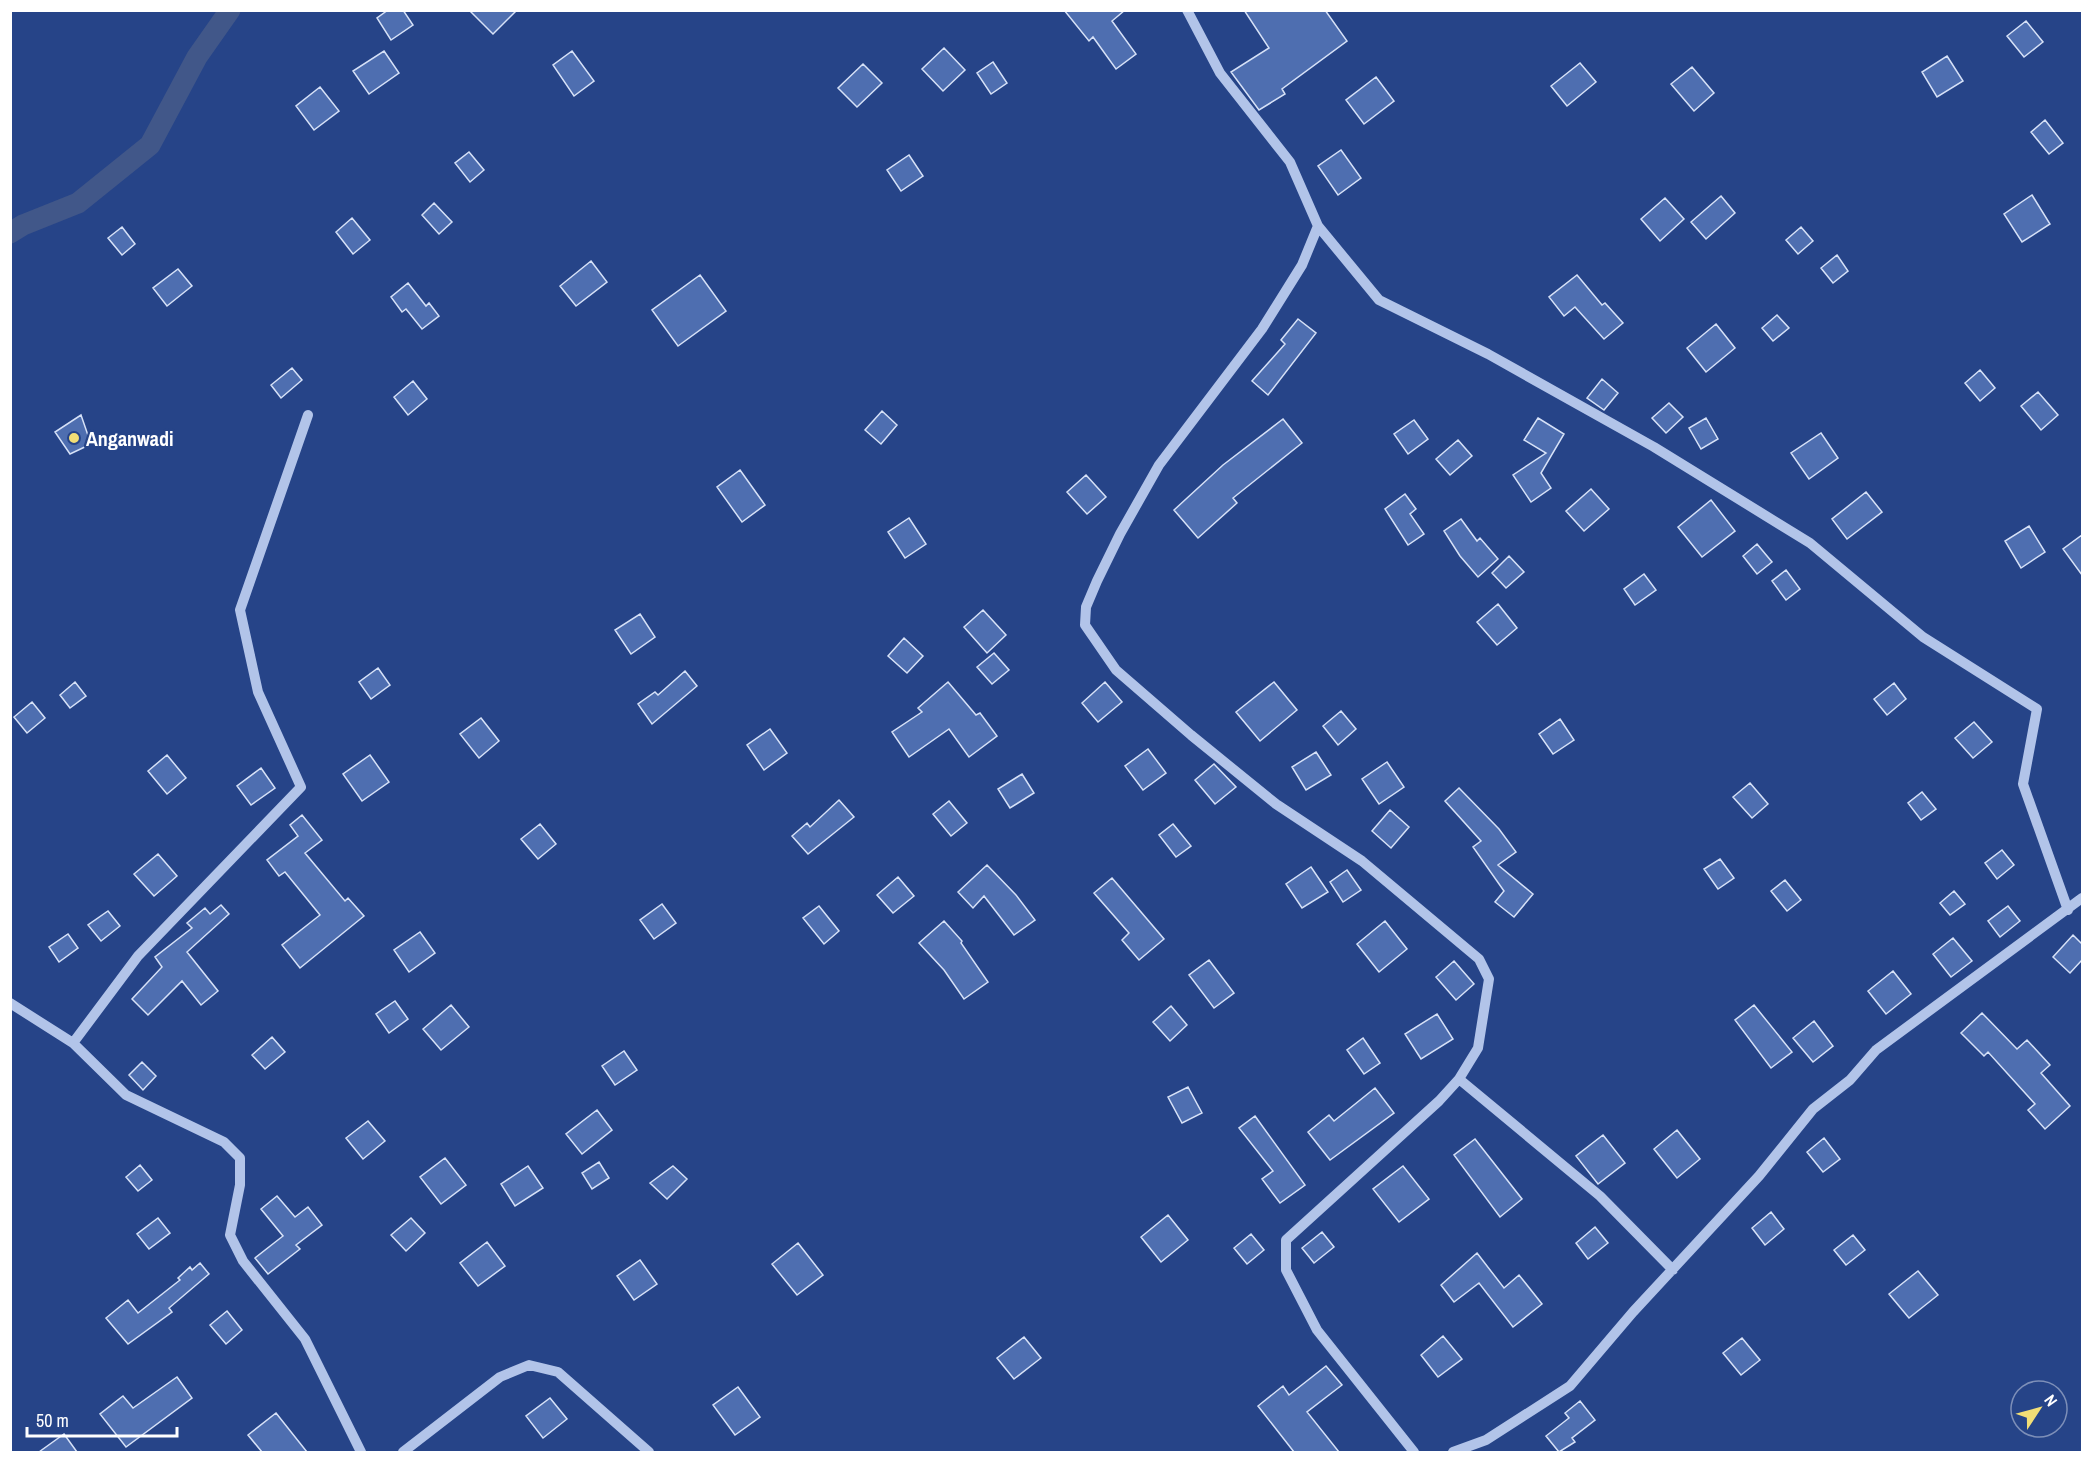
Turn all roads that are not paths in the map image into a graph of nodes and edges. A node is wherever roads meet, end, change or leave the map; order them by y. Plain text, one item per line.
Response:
1 (1187, 10) edge
2 (1318, 226) junction
3 (308, 415) dead end
4 (2082, 898) edge
5 (2068, 910) junction
6 (10, 1003) edge
7 (73, 1043) junction
8 (1459, 1079) junction
9 (1673, 1270) junction
10 (361, 1452) edge
11 (403, 1452) edge
12 (649, 1452) edge
13 (1414, 1452) edge
14 (1453, 1452) edge

1 - 2 street
2 - 5 street
2 - 8 street
3 - 7 street
4 - 5 street
5 - 9 street
6 - 7 street
7 - 10 street
8 - 9 street
8 - 13 street
9 - 14 street
11 - 12 street

